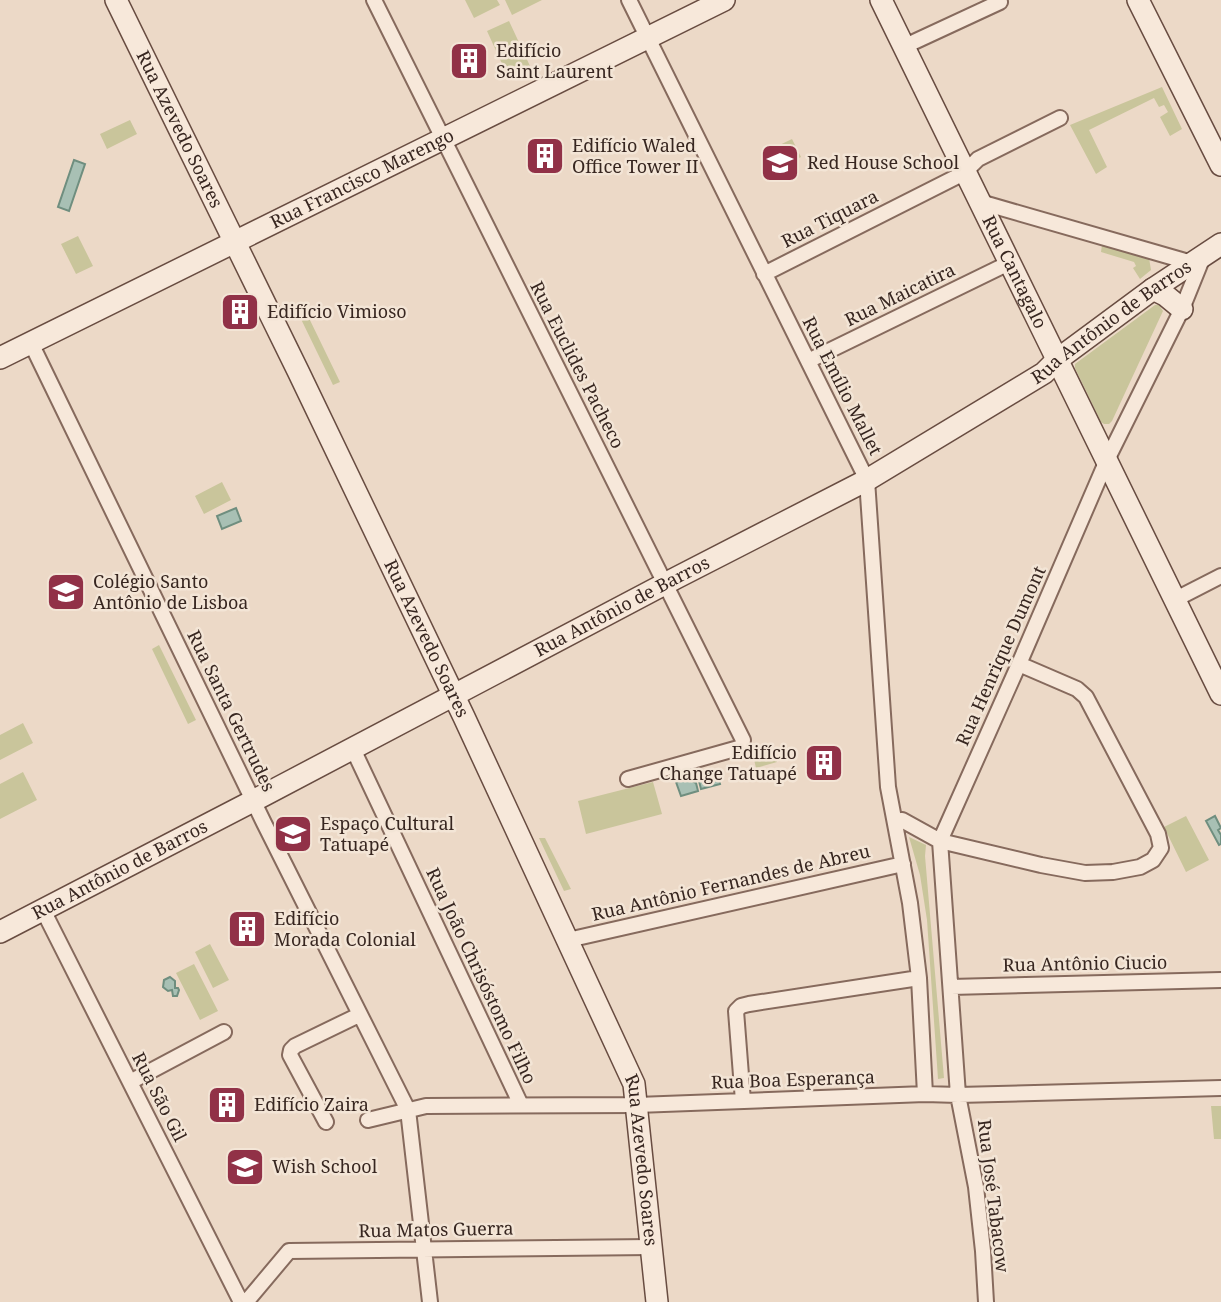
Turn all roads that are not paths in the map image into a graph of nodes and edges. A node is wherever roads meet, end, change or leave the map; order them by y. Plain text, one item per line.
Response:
1 (116, 0) edge
2 (374, 0) edge
3 (629, 0) edge
4 (724, 0) edge
5 (881, 0) edge
6 (1138, 0) edge
7 (1000, 2) dead end
8 (647, 37) junction
9 (903, 47) junction
10 (1060, 118) dead end
11 (442, 140) junction
12 (1221, 165) edge
13 (964, 173) junction
14 (980, 202) junction
15 (234, 243) junction
16 (1206, 254) edge
17 (1009, 263) junction
18 (764, 274) junction
19 (1153, 289) junction
20 (1182, 309) junction
21 (31, 343) junction
22 (0, 358) edge
23 (1057, 360) junction
24 (808, 361) junction
25 (1107, 460) junction
26 (867, 480) junction
27 (1221, 576) edge
28 (666, 584) junction
29 (1176, 599) junction
30 (1019, 664) junction
31 (1221, 694) edge
32 (454, 696) junction
33 (353, 750) junction
34 (628, 779) dead end
35 (253, 801) junction
36 (895, 821) junction
37 (940, 841) junction
38 (903, 864) junction
39 (43, 910) junction
40 (0, 932) edge
41 (568, 940) junction
42 (919, 978) junction
43 (1221, 980) edge
44 (951, 987) junction
45 (359, 1015) junction
46 (224, 1032) dead end
47 (130, 1082) junction
48 (1221, 1088) edge
49 (925, 1094) junction
50 (958, 1095) junction
51 (743, 1101) junction
52 (521, 1105) junction
53 (637, 1105) junction
54 (408, 1110) junction
55 (368, 1120) dead end
56 (326, 1122) dead end
57 (651, 1247) junction
58 (425, 1250) junction
59 (242, 1302) edge
60 (430, 1302) edge
61 (657, 1302) edge
62 (986, 1302) edge

1 - 15 street, Rua Azevedo Soares
2 - 11 street, Rua Euclides Pacheco
3 - 8 street, Rua Emílio Mallet
4 - 8 street, Rua Francisco Marengo
5 - 9 street, Rua Cantagalo
6 - 12 street
7 - 9 street
8 - 11 street, Rua Francisco Marengo
8 - 18 street, Rua Emílio Mallet
9 - 13 street, Rua Cantagalo
10 - 13 street, Rua Tiquara
11 - 15 street, Rua Francisco Marengo
11 - 28 street, Rua Euclides Pacheco
13 - 14 street, Rua Cantagalo
13 - 18 street, Rua Tiquara
14 - 16 street
14 - 17 street, Rua Cantagalo
15 - 21 street, Rua Francisco Marengo
15 - 32 street, Rua Azevedo Soares
16 - 19 street, Rua Antônio de Barros
16 - 20 street, Rua Henrique Dumont
17 - 23 street, Rua Cantagalo
17 - 24 street, Rua Maicatira
18 - 24 street, Rua Emílio Mallet
19 - 20 street
19 - 23 street, Rua Antônio de Barros
20 - 25 street, Rua Henrique Dumont
21 - 22 street, Rua Francisco Marengo
21 - 35 street, Rua Santa Gertrudes
23 - 25 street, Rua Cantagalo
23 - 26 street, Rua Antônio de Barros
24 - 26 street, Rua Emílio Mallet
25 - 29 street, Rua Cantagalo
25 - 30 street, Rua Henrique Dumont
26 - 28 street, Rua Antônio de Barros
26 - 36 street, Rua Emílio Mallet
27 - 29 street
28 - 32 street, Rua Antônio de Barros
28 - 34 street, Rua Euclides Pacheco
29 - 31 street, Rua Cantagalo
30 - 37 street, Rua Henrique Dumont
30 - 37 street
32 - 33 street, Rua Antônio de Barros
32 - 41 street, Rua Azevedo Soares
33 - 35 street, Rua Antônio de Barros
33 - 52 street, Rua João Chrisóstomo Filho
35 - 39 street, Rua Antônio de Barros
35 - 45 street, Rua Santa Gertrudes
36 - 37 street
36 - 38 street, Rua Emílio Mallet
37 - 44 street, Rua Henrique Dumont
38 - 41 street, Rua Antônio Fernandes de Abreu
38 - 42 street
39 - 40 street, Rua Antônio de Barros
39 - 47 street, Rua São Gil
41 - 53 street, Rua Azevedo Soares
42 - 49 street
42 - 51 street
43 - 44 street, Rua Antônio Ciucio
44 - 50 street, Rua Henrique Dumont
45 - 54 street, Rua Santa Gertrudes
45 - 56 street
46 - 47 street
47 - 59 street, Rua São Gil
48 - 50 street, Rua Boa Esperança
49 - 50 street, Rua Boa Esperança
49 - 51 street, Rua Boa Esperança
50 - 62 street, Rua José Tabacow
51 - 53 street, Rua Boa Esperança
52 - 53 street, Rua Boa Esperança
52 - 54 street, Rua Boa Esperança
53 - 57 street, Rua Azevedo Soares
54 - 55 street, Rua Boa Esperança
54 - 58 street, Rua Santa Gertrudes
57 - 58 street, Rua Matos Guerra
57 - 61 street, Rua Azevedo Soares
58 - 59 street, Rua Matos Guerra
58 - 60 street, Rua Santa Gertrudes

